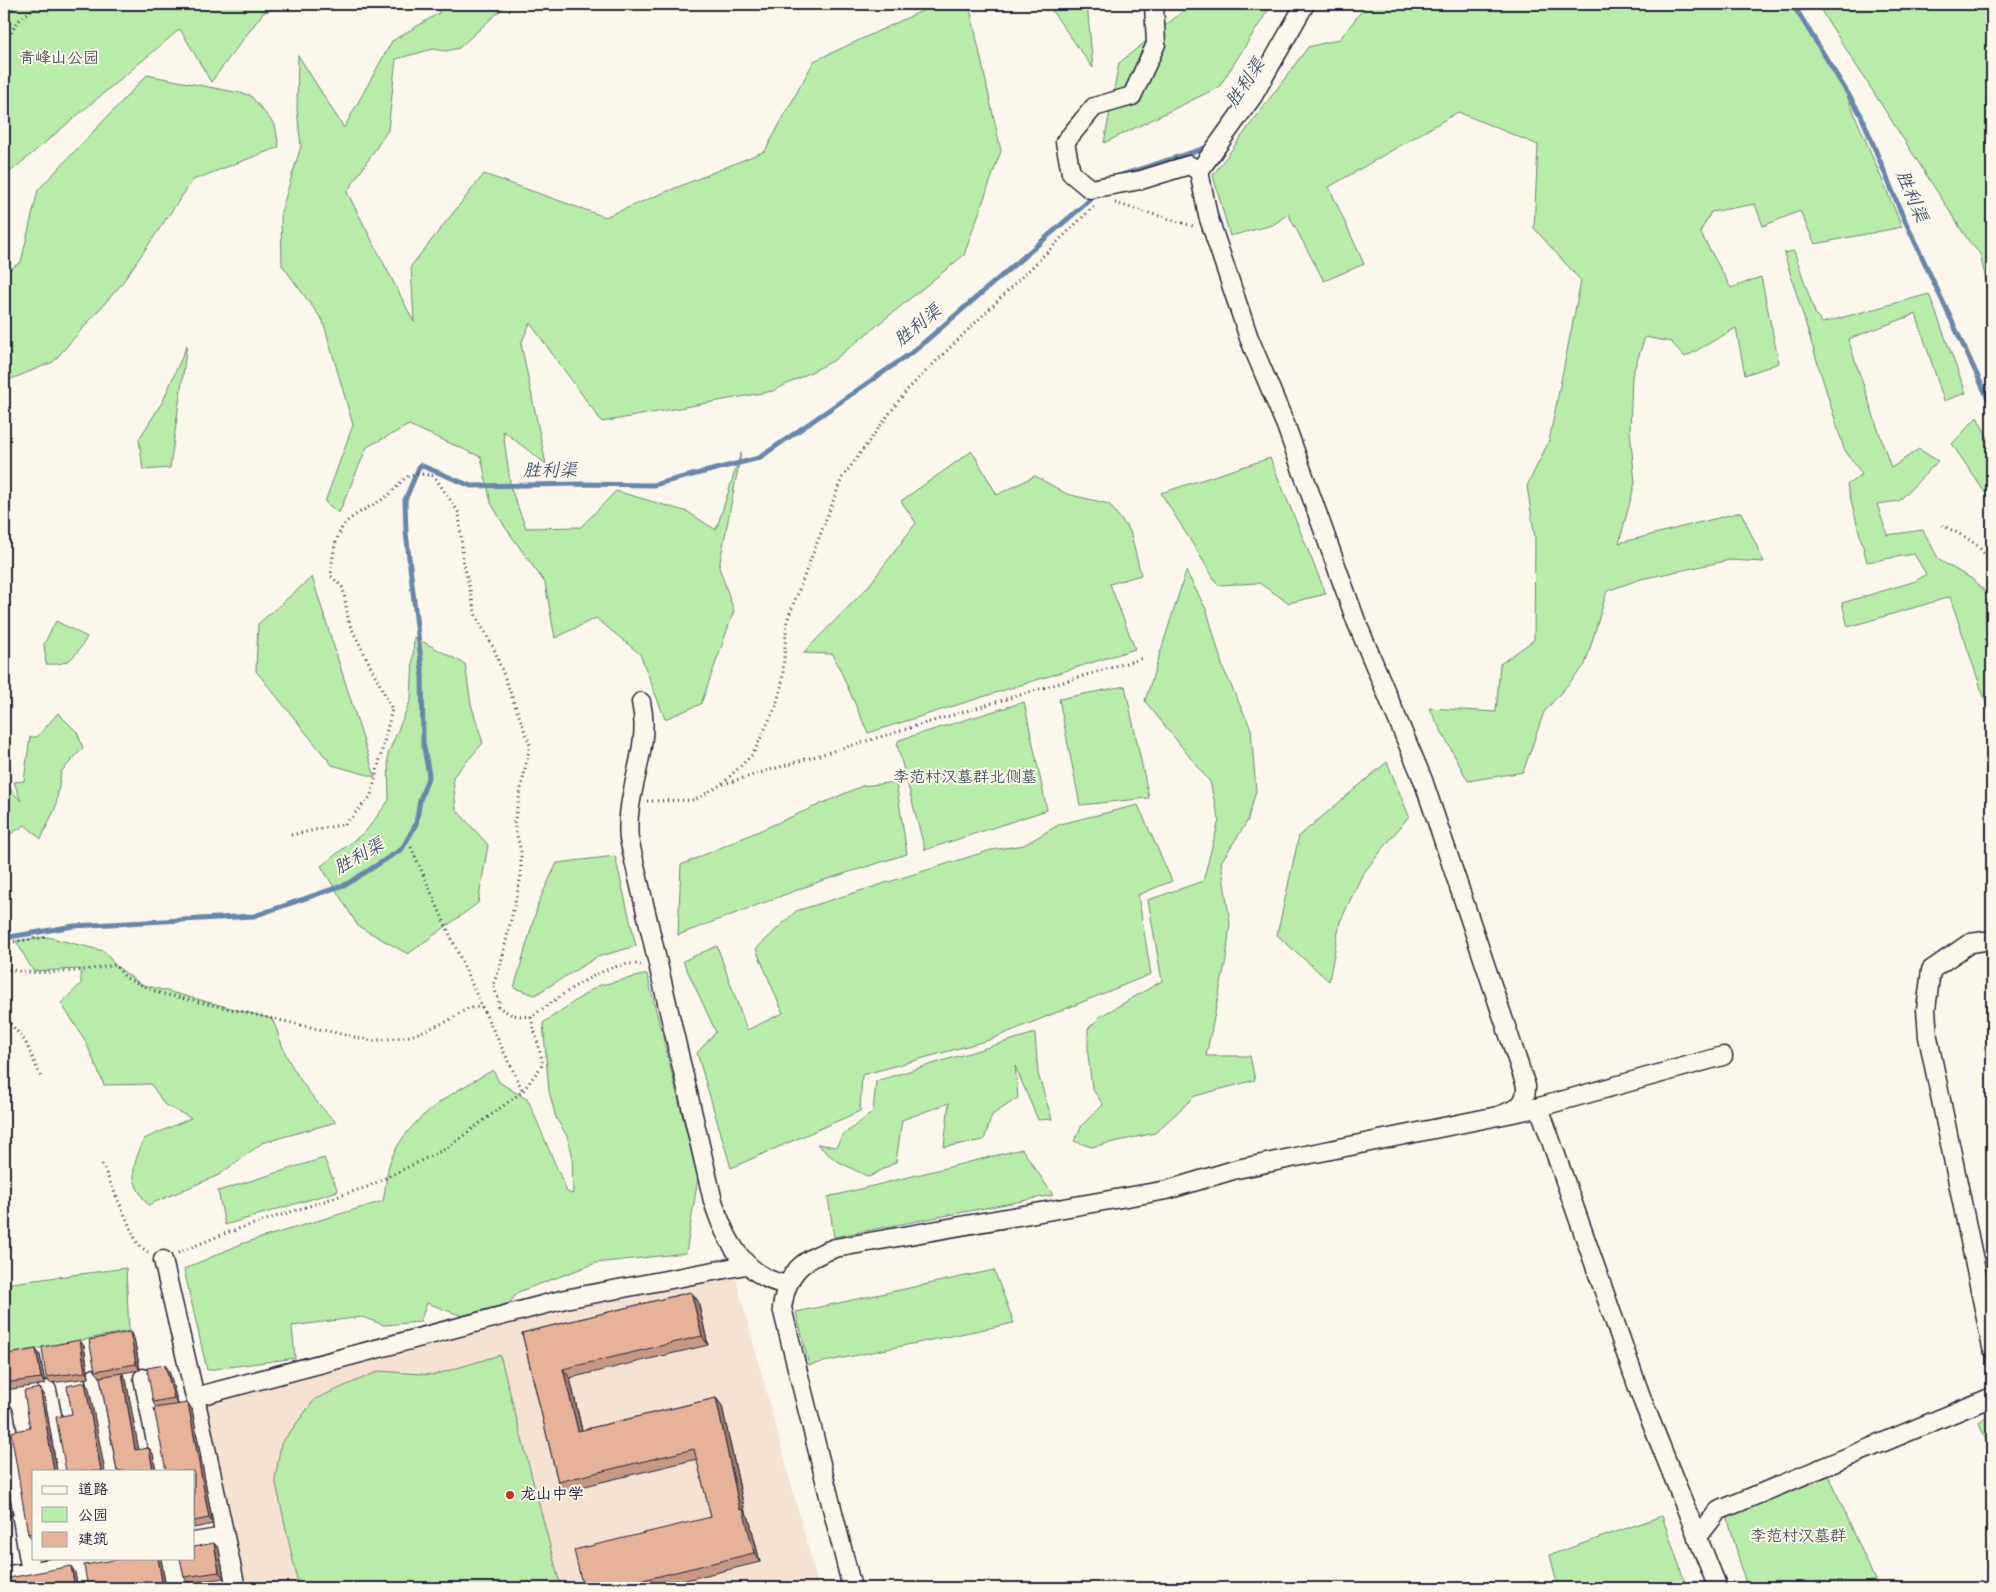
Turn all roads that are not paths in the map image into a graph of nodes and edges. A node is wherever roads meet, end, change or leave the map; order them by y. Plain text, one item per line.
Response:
1 (1154, 4) edge
2 (1305, 4) edge
3 (1199, 171) junction
4 (641, 702) dead end
5 (1992, 940) edge
6 (1722, 1056) dead end
7 (1539, 1107) junction
8 (1498, 1116) junction
9 (163, 1260) road end
10 (746, 1265) junction
11 (786, 1285) junction
12 (1992, 1348) edge
13 (95, 1378) edge
14 (143, 1378) dead end
15 (47, 1390) dead end
16 (196, 1397) junction
17 (1992, 1398) edge
18 (4, 1413) edge
19 (63, 1470) edge
20 (112, 1470) edge
21 (162, 1470) edge
22 (224, 1537) junction
23 (1697, 1538) junction
24 (195, 1542) edge
25 (80, 1561) edge
26 (31, 1572) junction
27 (4, 1576) edge
28 (86, 1588) edge
29 (235, 1588) edge
30 (852, 1588) edge
31 (1718, 1588) edge

1 - 3 street
2 - 3 street
3 - 8 street
4 - 10 street
5 - 12 street
6 - 7 street
7 - 8 street
7 - 23 street
8 - 11 street
9 - 16 street
10 - 11 street
10 - 16 street
11 - 30 street
13 - 20 street
14 - 21 street
15 - 19 street
16 - 22 street
17 - 23 street
18 - 26 street
22 - 24 street
22 - 29 street
23 - 31 street
25 - 26 street
25 - 28 street
26 - 27 street

